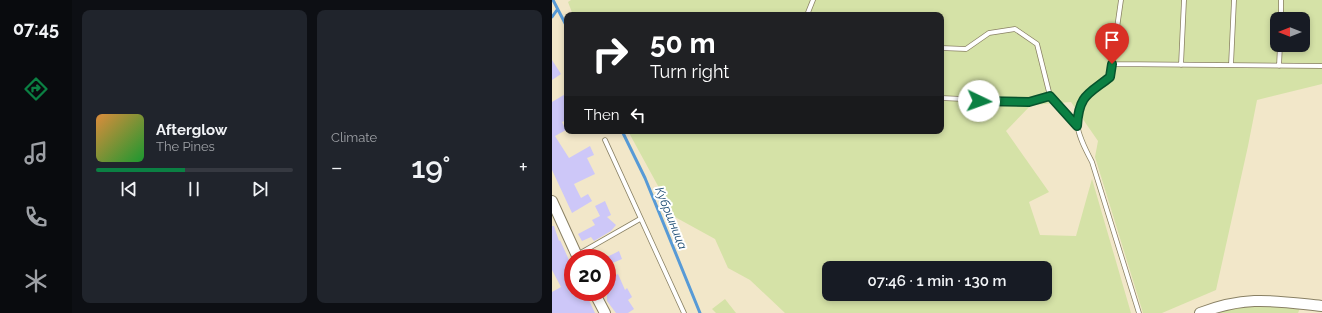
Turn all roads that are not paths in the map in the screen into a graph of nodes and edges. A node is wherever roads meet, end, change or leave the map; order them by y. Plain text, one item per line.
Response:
1 (813, 0) edge
2 (1121, 0) edge
3 (1184, 0) edge
4 (1234, 0) edge
5 (1281, 0) edge
6 (808, 12) edge
7 (1280, 12) edge
8 (944, 48) edge
9 (1280, 52) edge
10 (1112, 64) junction
11 (1181, 65) junction
12 (1231, 65) junction
13 (1279, 66) junction
14 (1322, 66) edge
15 (1050, 96) junction
16 (944, 98) edge
17 (1077, 126) junction
18 (605, 140) dead end
19 (552, 201) edge
20 (640, 219) junction
21 (574, 249) edge
22 (589, 249) edge
23 (599, 301) edge
24 (1322, 306) edge
25 (605, 313) edge
26 (684, 313) edge
27 (1139, 313) edge
28 (1200, 313) edge

1 - 6 lane
2 - 10 lane
3 - 11 lane
4 - 12 lane
5 - 7 lane
8 - 15 lane
9 - 13 lane
10 - 11 lane
10 - 17 lane
11 - 12 lane
12 - 13 lane
13 - 14 lane
15 - 16 lane
15 - 17 lane
17 - 27 lane
18 - 20 lane
19 - 21 street
20 - 22 lane
20 - 26 lane
23 - 25 street
24 - 28 street

